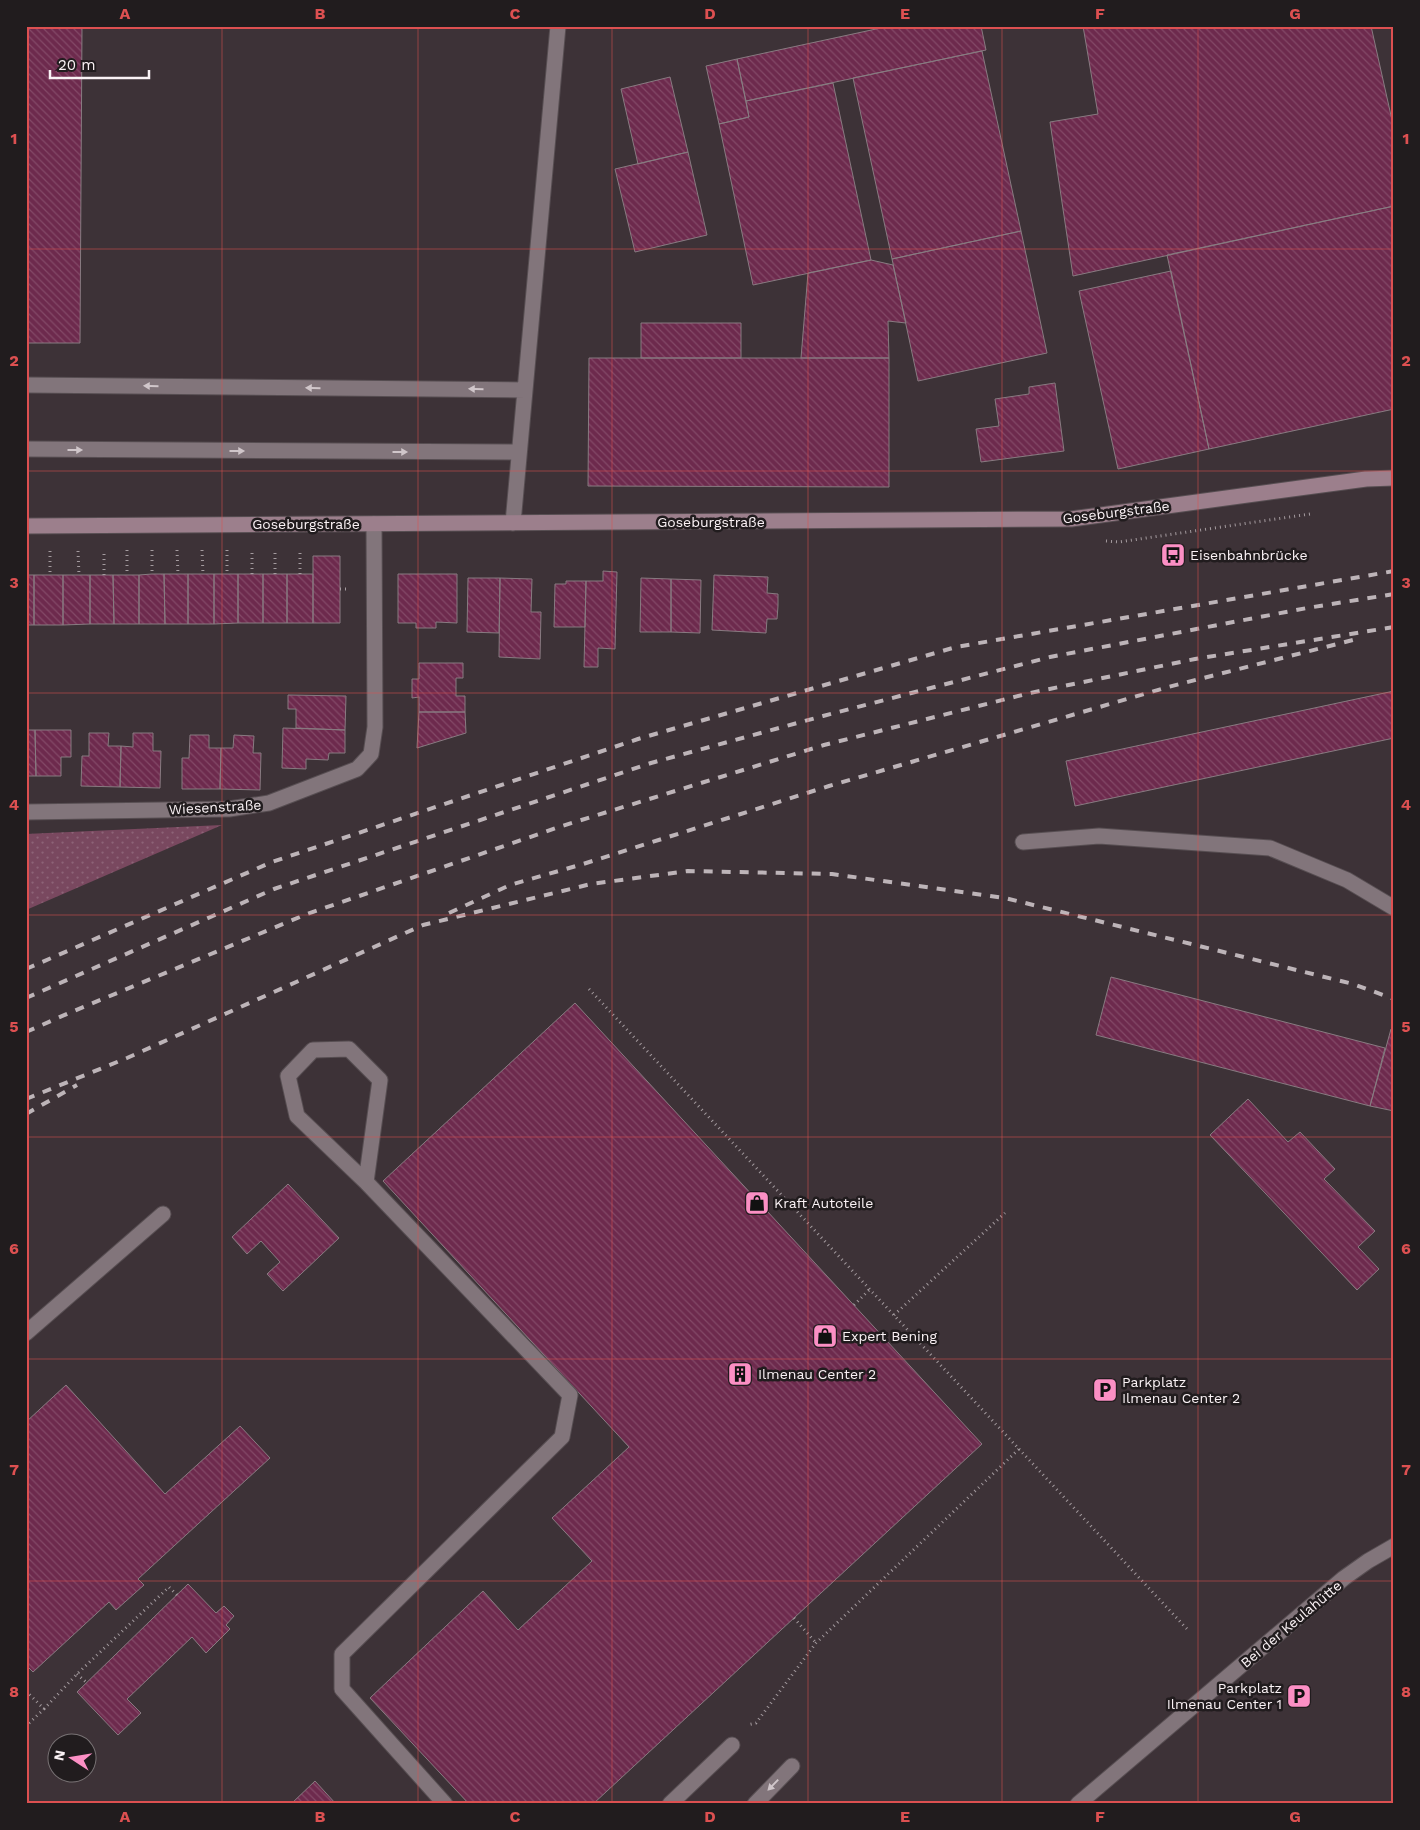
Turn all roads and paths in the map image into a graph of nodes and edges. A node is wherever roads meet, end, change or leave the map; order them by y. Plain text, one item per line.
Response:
1 (558, 26) edge
2 (26, 385) edge
3 (525, 390) junction
4 (26, 450) edge
5 (519, 452) junction
6 (1394, 478) edge
7 (513, 523) junction
8 (374, 524) junction
9 (26, 526) edge
10 (26, 812) edge
11 (1023, 842) dead end
12 (1394, 908) edge
13 (589, 989) dead end
14 (366, 1182) junction
15 (1005, 1213) dead end
16 (163, 1214) dead end
17 (870, 1289) junction
18 (854, 1305) dead end
19 (894, 1315) junction
20 (26, 1333) edge
21 (1020, 1449) junction
22 (1394, 1546) edge
23 (177, 1595) dead end
24 (794, 1618) dead end
25 (1187, 1628) dead end
26 (816, 1643) junction
27 (77, 1674) junction
28 (86, 1683) dead end
29 (26, 1691) edge
30 (44, 1708) junction
31 (756, 1723) dead end
32 (26, 1726) edge
33 (732, 1745) dead end
34 (792, 1766) dead end
35 (445, 1804) edge
36 (670, 1804) edge
37 (755, 1804) edge
38 (1078, 1804) edge

1 - 3 street
3 -> 2 street
3 - 5 street
4 -> 5 street
5 - 7 street
6 - 7 street, Goseburgstraße
7 - 8 street, Goseburgstraße
8 - 9 street, Goseburgstraße
8 - 10 street, Wiesenstraße
11 - 12 street
13 - 17 path
14 - 14 street
14 - 35 street
15 - 19 path
16 - 20 street
17 - 18 path
17 - 19 path
19 - 21 path
21 - 25 path
21 - 26 path
22 - 38 street, Bei der Keulahütte
23 - 27 path
24 - 26 path
26 - 31 path
27 - 28 path
27 - 30 path
29 - 30 path
30 - 32 path
33 - 36 street
34 -> 37 street

